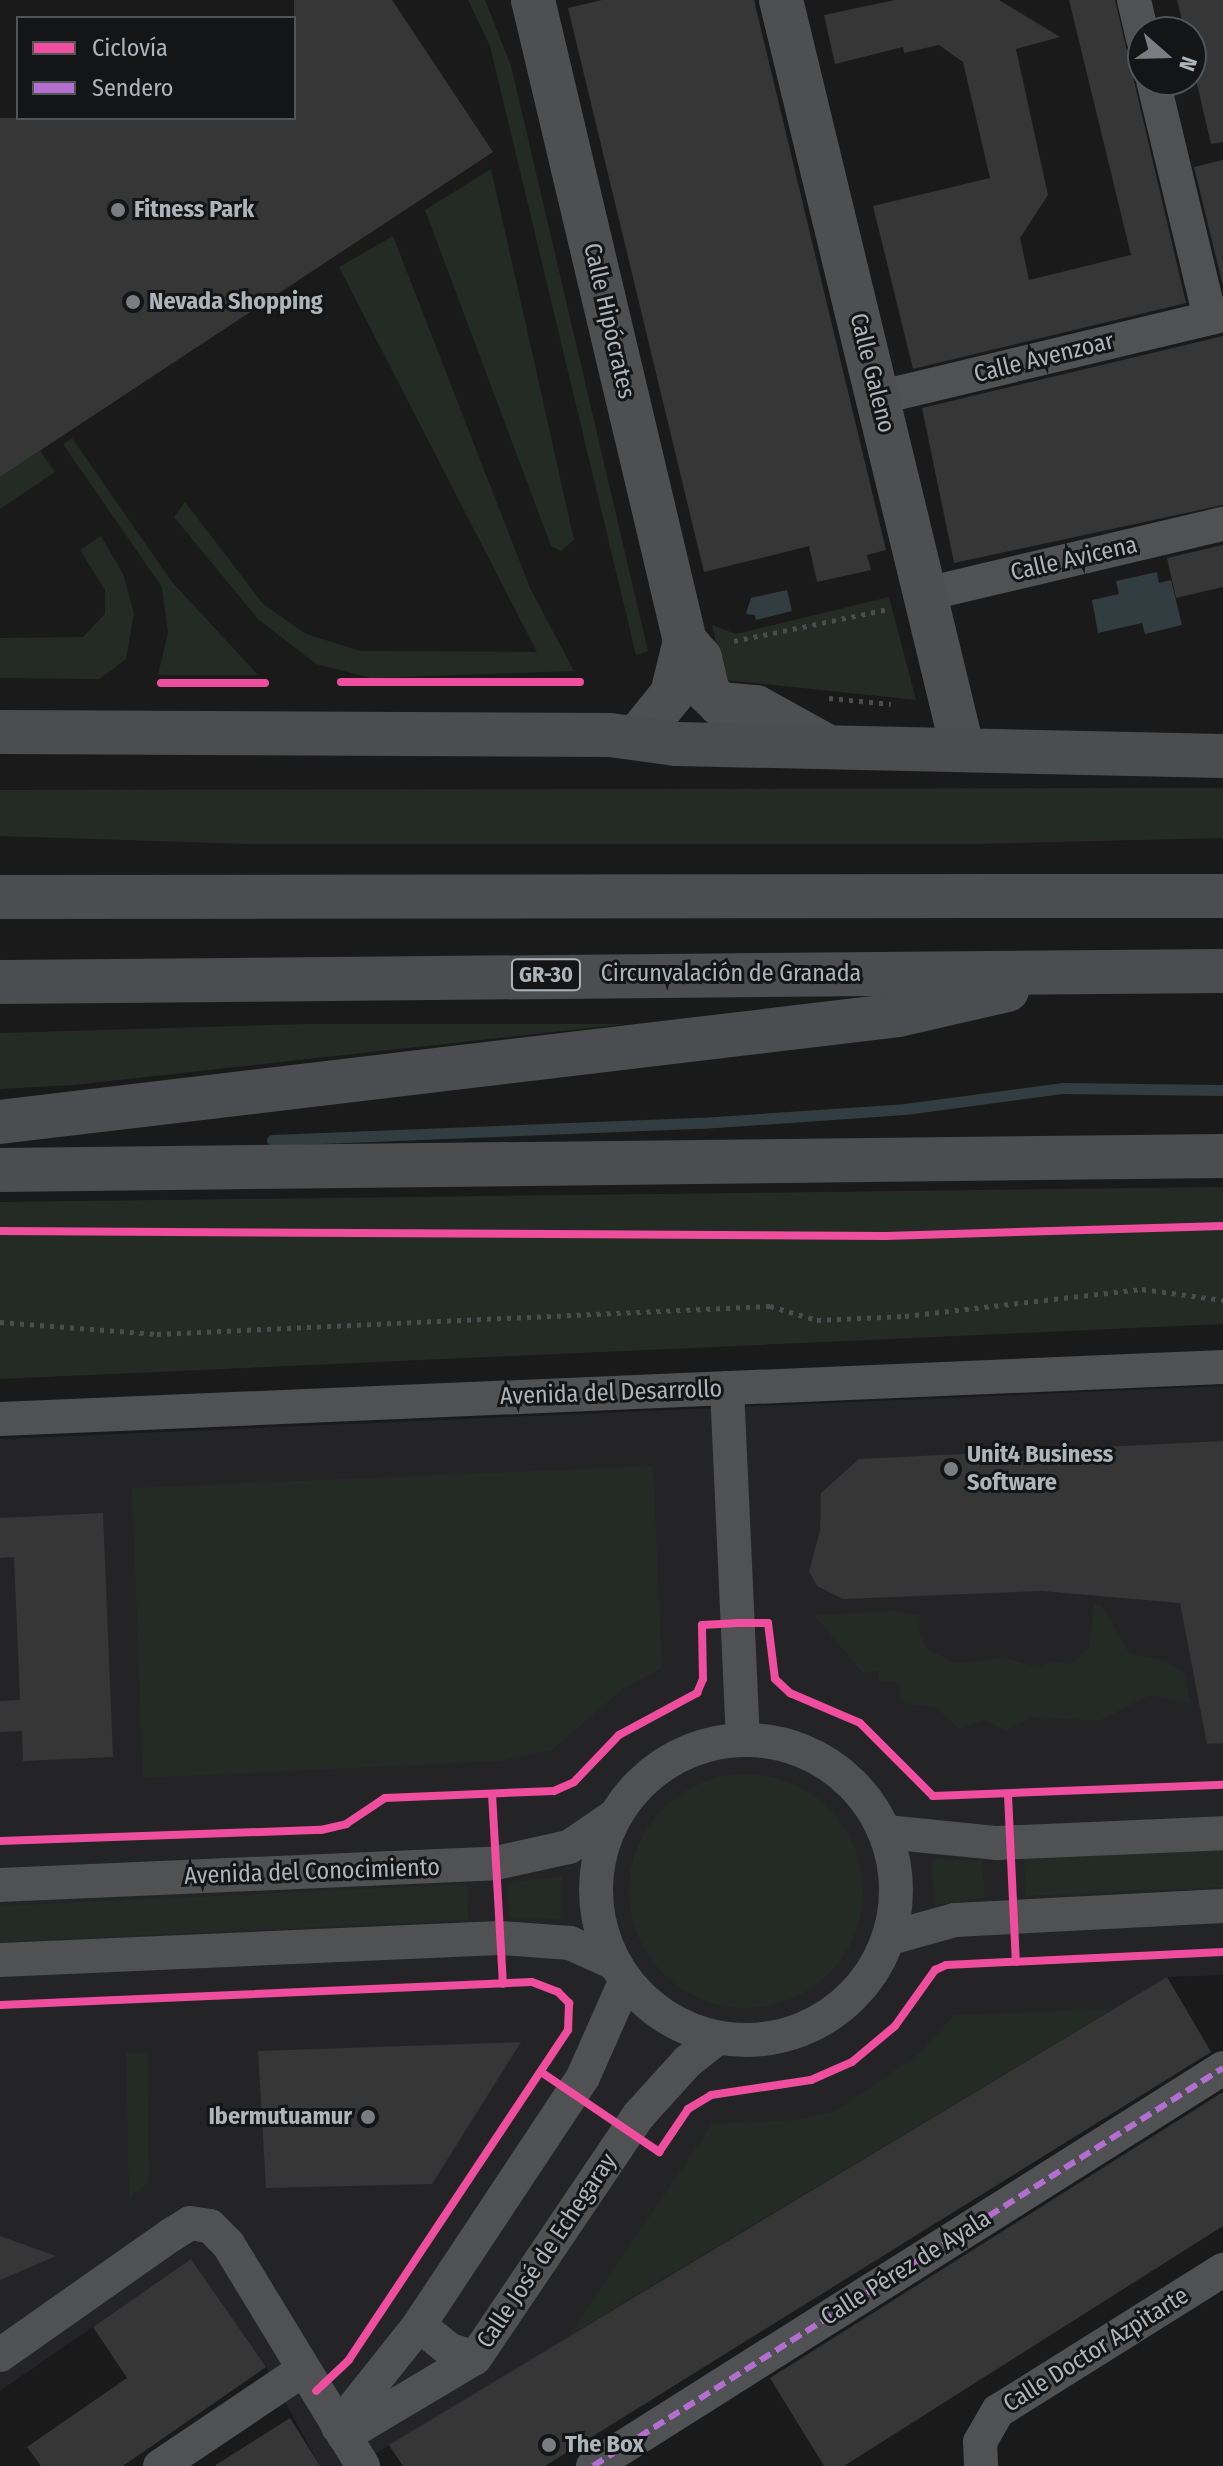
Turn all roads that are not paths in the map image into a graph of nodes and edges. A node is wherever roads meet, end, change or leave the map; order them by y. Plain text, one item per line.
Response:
1 (533, 0) edge
2 (781, 0) edge
3 (1157, 96) edge
4 (1217, 316) edge
5 (877, 398) junction
6 (1223, 524) edge
7 (914, 600) junction
8 (706, 642) junction
9 (0, 732) edge
10 (638, 736) junction
11 (823, 744) junction
12 (962, 747) junction
13 (1223, 756) edge
14 (1223, 896) edge
15 (0, 897) edge
16 (1092, 971) junction
17 (1223, 971) edge
18 (0, 982) edge
19 (0, 1122) edge
20 (1223, 1156) edge
21 (0, 1170) edge
22 (1223, 1367) edge
23 (727, 1388) junction
24 (0, 1419) edge
25 (743, 1738) junction
26 (613, 1817) junction
27 (886, 1832) junction
28 (1223, 1833) edge
29 (0, 1885) edge
30 (1223, 1906) edge
31 (890, 1938) junction
32 (0, 1960) edge
33 (618, 1972) junction
34 (716, 2039) junction
35 (1221, 2069) edge
36 (1223, 2270) edge
37 (419, 2325) junction
38 (0, 2355) edge
39 (475, 2358) junction
40 (303, 2370) junction
41 (341, 2431) junction
42 (981, 2454) edge
43 (160, 2466) edge
44 (363, 2466) edge
45 (593, 2466) edge

1 - 8 street, Calle Hipócrates
2 - 5 street, Calle Galeno
3 - 4 street
4 - 5 street, Calle Avenzoar
5 - 7 street, Calle Galeno
6 - 7 street, Calle Avicena
7 - 12 street, Calle Galeno
8 - 10 street, Calle Hipócrates
8 - 11 street, Calle Hipócrates
9 - 10 main road
10 - 11 main road
11 - 12 main road
12 - 13 main road
14 - 15 highway
16 - 17 highway, Circunvalación de Granada / GR-30
16 - 18 highway, Circunvalación de Granada / GR-30
16 - 19 highway
20 - 21 main road
22 - 23 street, Avenida del Desarrollo
23 - 24 street, Avenida del Desarrollo
23 - 25 street
25 - 26 street
25 - 27 street
26 - 29 street, Avenida del Conocimiento
26 - 33 street
27 - 28 street
27 - 31 street
30 - 31 street
31 - 34 street
32 - 33 street
33 - 34 street
33 - 37 street
34 - 39 street, Calle José de Echegaray
35 - 45 street, Calle Pérez de Ayala
36 - 42 street, Calle Doctor Azpitarte
37 - 39 street, Calle José de Echegaray
37 - 41 street
38 - 40 street
39 - 41 street, Calle José de Echegaray
40 - 41 street
40 - 43 street
41 - 44 street

